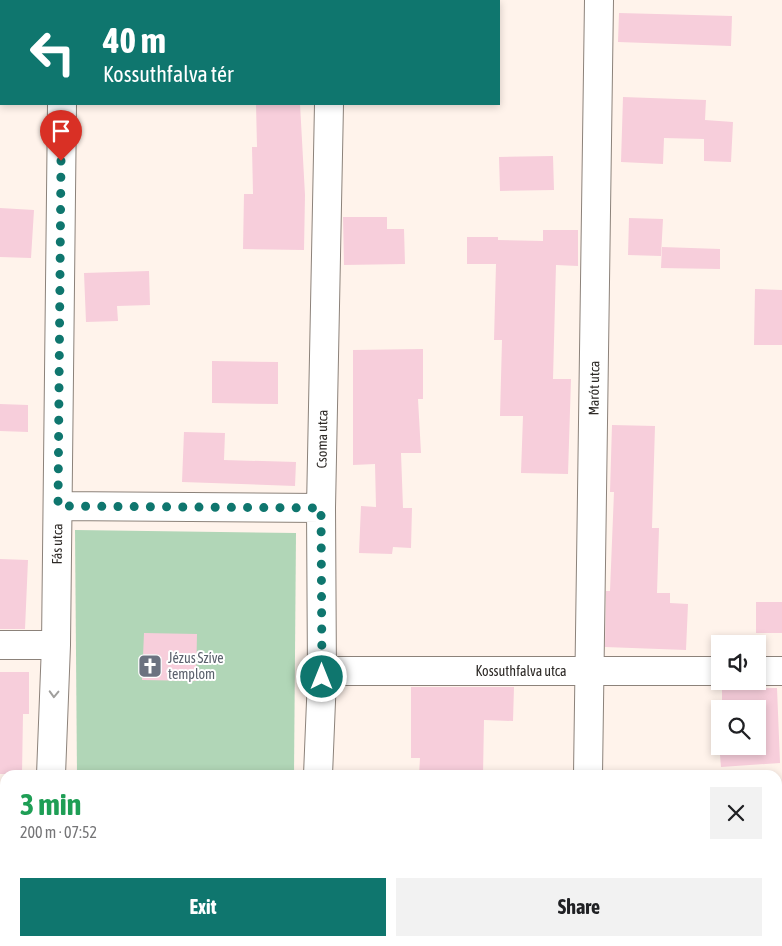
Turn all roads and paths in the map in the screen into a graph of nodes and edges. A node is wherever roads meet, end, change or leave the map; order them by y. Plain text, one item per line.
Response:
1 (599, 0) edge
2 (62, 105) edge
3 (329, 105) edge
4 (58, 506) junction
5 (321, 508) junction
6 (0, 645) edge
7 (56, 646) junction
8 (322, 671) junction
9 (591, 671) junction
10 (711, 671) edge
11 (766, 671) edge
12 (782, 672) edge
13 (51, 770) edge
14 (318, 770) edge
15 (588, 770) edge

1 - 9 street, Marót utca
2 - 4 street, Fás utca
3 - 5 street, Csoma utca
4 - 5 street
4 - 7 street, Fás utca
5 - 8 street, Csoma utca
6 - 7 street
7 -> 13 street, Fás utca
8 - 9 street, Kossuthfalva utca
8 - 14 street, Csoma utca
9 - 10 street, Kossuthfalva utca
9 - 15 street, Marót utca
11 - 12 street

